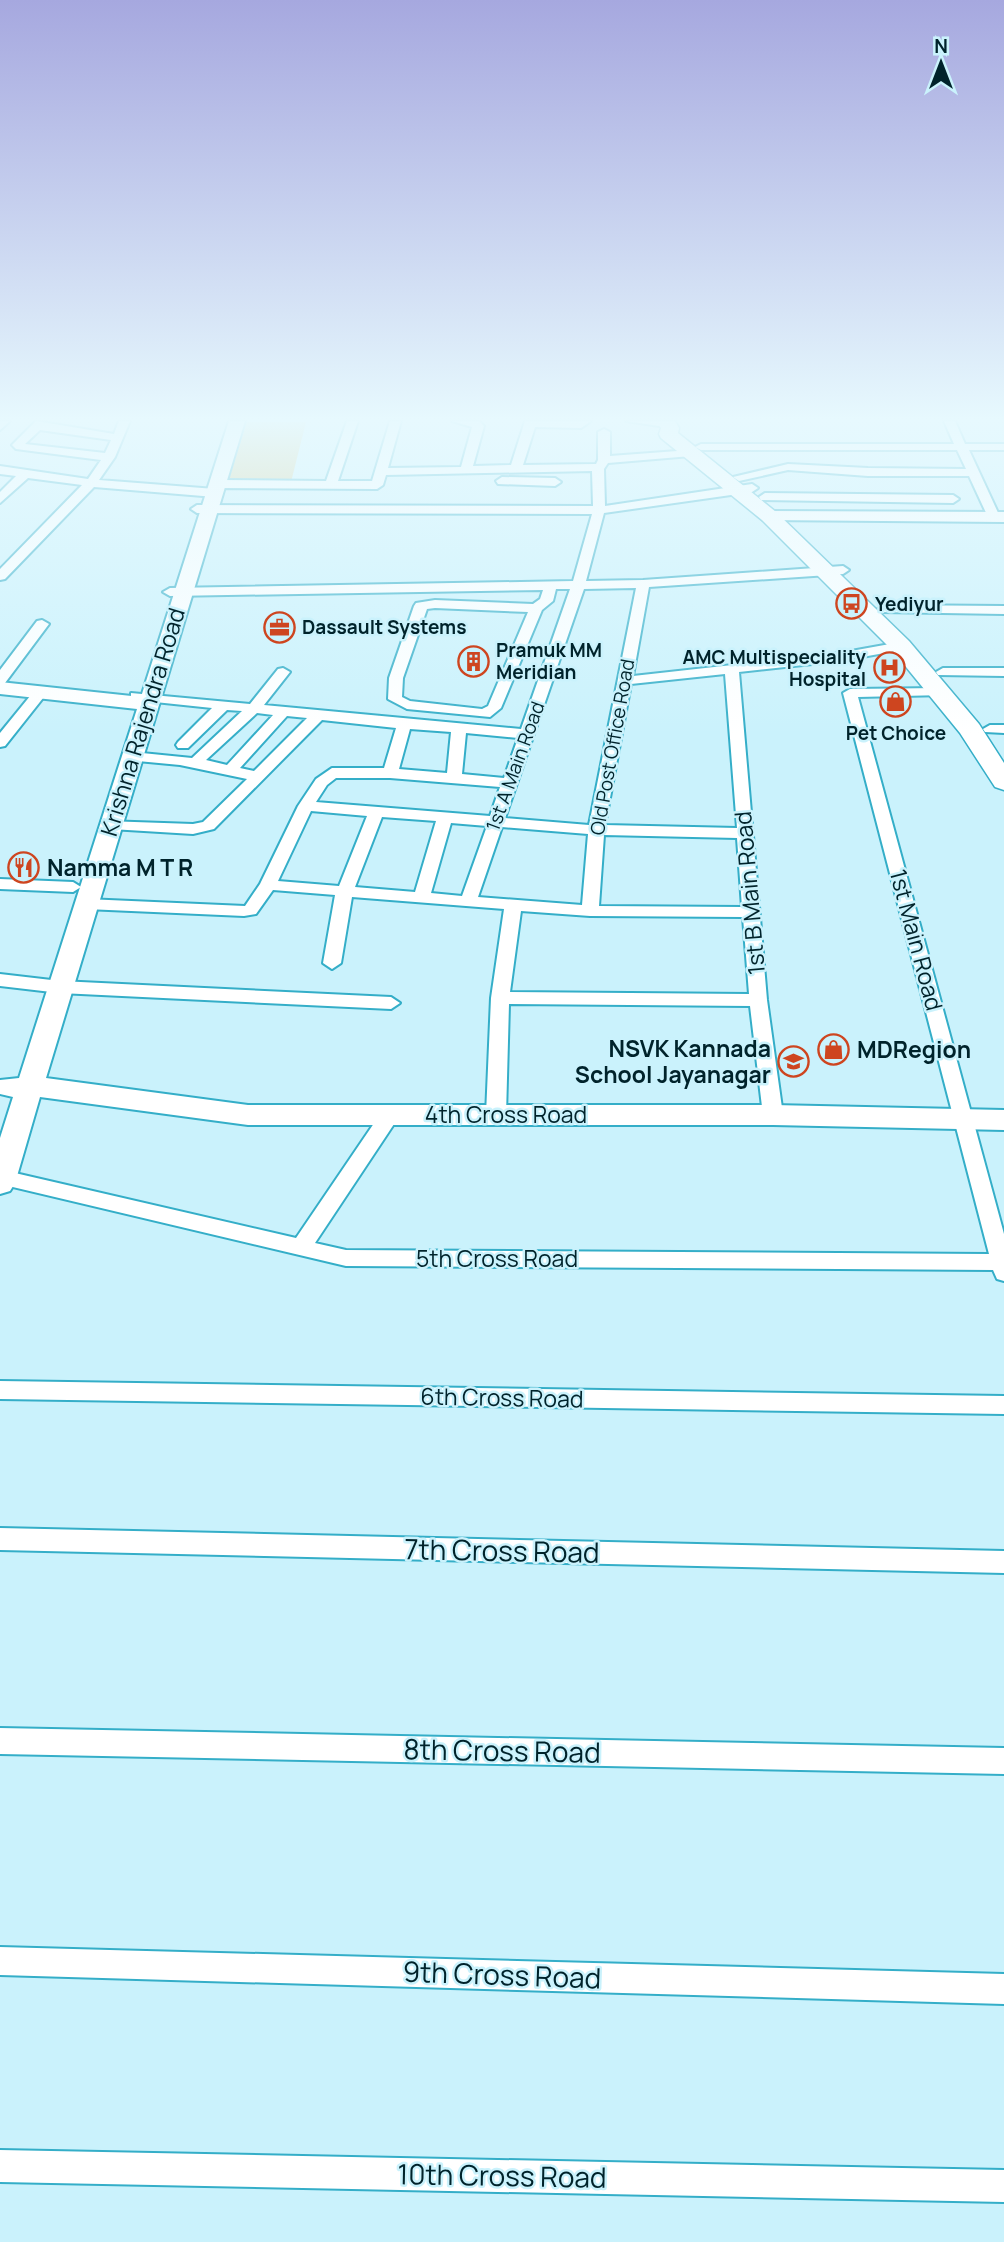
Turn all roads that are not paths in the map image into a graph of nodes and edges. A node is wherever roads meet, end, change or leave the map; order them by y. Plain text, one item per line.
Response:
1 (49, 526) edge
2 (199, 526) edge
3 (596, 526) edge
4 (787, 526) edge
5 (834, 571) junction
6 (0, 576) edge
7 (643, 584) junction
8 (578, 586) junction
9 (532, 587) junction
10 (550, 587) junction
11 (177, 592) junction
12 (536, 608) junction
13 (885, 609) junction
14 (1004, 610) edge
15 (42, 624) dead end
16 (901, 646) junction
17 (529, 653) dead end
18 (732, 670) junction
19 (283, 672) dead end
20 (1004, 672) edge
21 (0, 680) edge
22 (623, 681) junction
23 (942, 682) junction
24 (0, 688) edge
25 (40, 692) junction
26 (142, 700) junction
27 (225, 704) junction
28 (255, 707) junction
29 (285, 710) junction
30 (320, 714) junction
31 (404, 724) junction
32 (459, 729) junction
33 (997, 729) edge
34 (527, 733) junction
35 (0, 743) edge
36 (183, 745) dead end
37 (1004, 751) edge
38 (132, 757) junction
39 (196, 762) junction
40 (230, 770) junction
41 (390, 773) junction
42 (258, 777) junction
43 (454, 777) junction
44 (1004, 782) edge
45 (509, 783) junction
46 (306, 806) junction
47 (377, 811) junction
48 (445, 818) junction
49 (494, 823) junction
50 (111, 824) junction
51 (596, 830) junction
52 (745, 833) junction
53 (0, 884) edge
54 (268, 885) junction
55 (344, 893) junction
56 (80, 895) junction
57 (421, 899) junction
58 (468, 902) junction
59 (513, 906) junction
60 (590, 911) junction
61 (751, 912) junction
62 (332, 963) dead end
63 (0, 980) edge
64 (50, 987) junction
65 (500, 998) junction
66 (758, 1000) junction
67 (391, 1003) dead end
68 (19, 1087) junction
69 (390, 1115) junction
70 (496, 1115) junction
71 (773, 1115) junction
72 (0, 1117) edge
73 (964, 1120) junction
74 (1004, 1120) edge
75 (1, 1180) edge
76 (300, 1249) junction
77 (1002, 1268) edge
78 (0, 1390) edge
79 (1004, 1405) edge
80 (0, 1539) edge
81 (1004, 1563) edge
82 (0, 1741) edge
83 (1004, 1761) edge
84 (0, 1961) edge
85 (1004, 1989) edge
86 (0, 2166) edge
87 (1004, 2186) edge

1 - 6 street
2 - 11 main road, Krishna Rajendra Road
3 - 8 street, 1st A Main Road
4 - 5 main road
5 - 7 street
5 - 13 main road
5 - 16 main road
7 - 8 street
7 - 22 street, Old Post Office Road
8 - 10 street
8 - 34 street, 1st A Main Road
9 - 10 street
9 - 11 street
9 - 12 street
10 - 12 street
11 - 26 main road, Krishna Rajendra Road
12 - 12 street
12 - 17 street
13 - 14 street
13 - 23 main road
15 - 21 street
16 - 18 street
16 - 23 main road
18 - 22 street
18 - 52 street, 1st B Main Road
19 - 28 street
20 - 23 street
22 - 51 street, Old Post Office Road
23 - 33 main road
23 - 44 main road
23 - 73 street, 1st Main Road
24 - 25 main road
25 - 26 main road
25 - 35 street
26 - 27 street
26 - 38 main road, Krishna Rajendra Road
26 - 56 main road
27 - 28 street
27 - 36 street
28 - 29 street
28 - 39 street
29 - 30 street
29 - 40 street
30 - 31 street
30 - 42 street
31 - 32 street
31 - 41 street
32 - 34 street
32 - 43 street
33 - 37 main road
34 - 45 street, 1st A Main Road
38 - 39 street
38 - 50 main road, Krishna Rajendra Road
39 - 40 street
40 - 42 street
41 - 43 street
41 - 46 street
42 - 50 street
43 - 45 street
45 - 49 street, 1st A Main Road
46 - 47 street
46 - 54 street
47 - 48 street
47 - 55 street
48 - 49 street
48 - 57 street
49 - 51 street
49 - 58 street, 1st A Main Road
50 - 56 main road, Krishna Rajendra Road
51 - 52 street
51 - 60 street, Old Post Office Road
52 - 61 street, 1st B Main Road
53 - 56 street
54 - 55 street
54 - 56 street
55 - 57 street
55 - 62 street
56 - 64 main road
57 - 58 street
58 - 59 street
59 - 60 street
59 - 65 street
60 - 61 street
61 - 66 street, 1st B Main Road
63 - 64 street
64 - 67 street
64 - 68 main road
65 - 66 street
65 - 70 street
66 - 71 street, 1st B Main Road
68 - 69 main road, 4th Cross Road
68 - 72 main road
68 - 75 main road
69 - 70 main road, 4th Cross Road
69 - 76 street
70 - 71 main road, 4th Cross Road
71 - 73 main road, 4th Cross Road
73 - 74 main road, 4th Cross Road
73 - 77 street, 1st Main Road
75 - 76 street, 5th Cross Road
76 - 77 street, 5th Cross Road
78 - 79 street, 6th Cross Road
80 - 81 street, 7th Cross Road
82 - 83 street, 8th Cross Road
84 - 85 street, 9th Cross Road
86 - 87 street, 10th Cross Road

